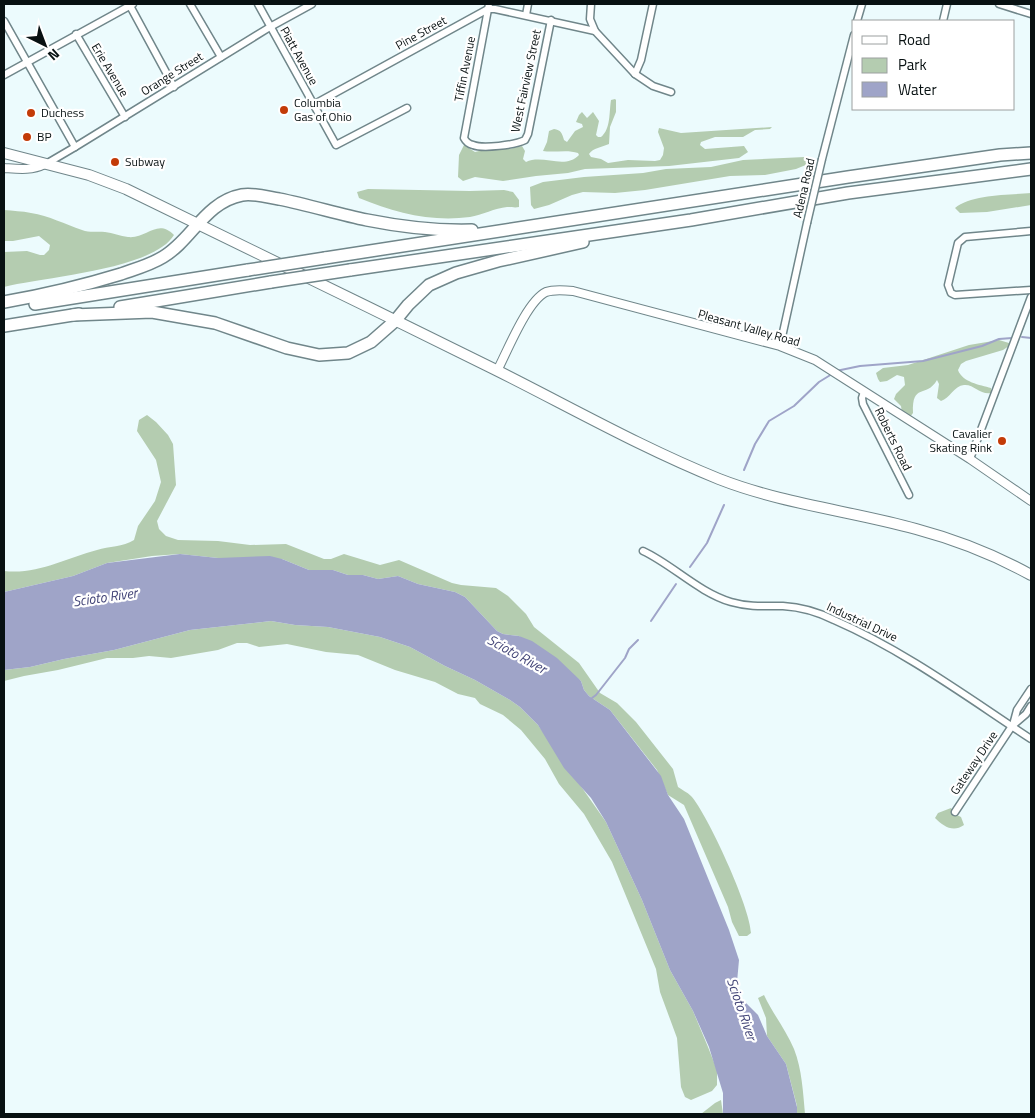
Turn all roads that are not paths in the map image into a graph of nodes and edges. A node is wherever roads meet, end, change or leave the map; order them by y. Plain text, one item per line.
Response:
1 (130, 4) edge
2 (190, 4) edge
3 (258, 4) edge
4 (312, 4) edge
5 (528, 4) edge
6 (591, 4) edge
7 (652, 4) edge
8 (862, 4) edge
9 (947, 4) edge
10 (999, 4) edge
11 (488, 6) edge
12 (1031, 14) edge
13 (526, 15) junction
14 (551, 20) junction
15 (857, 20) edge
16 (943, 20) edge
17 (4, 21) edge
18 (270, 27) junction
19 (595, 31) junction
20 (10, 33) junction
21 (76, 34) junction
22 (4, 37) edge
23 (852, 43) edge
24 (222, 57) junction
25 (27, 62) junction
26 (635, 74) junction
27 (4, 75) edge
28 (174, 87) junction
29 (671, 92) dead end
30 (313, 105) junction
31 (406, 108) dead end
32 (125, 117) junction
33 (464, 138) joint
34 (75, 147) junction
35 (4, 153) edge
36 (1031, 153) edge
37 (45, 164) junction
38 (4, 168) edge
39 (1031, 169) edge
40 (197, 223) junction
41 (625, 229) junction
42 (1031, 231) edge
43 (496, 232) junction
44 (1031, 290) edge
45 (1031, 297) edge
46 (4, 302) edge
47 (4, 309) edge
48 (73, 315) junction
49 (395, 321) junction
50 (4, 326) edge
51 (780, 346) junction
52 (497, 371) junction
53 (864, 392) junction
54 (970, 459) junction
55 (908, 495) dead end
56 (1031, 501) edge
57 (643, 551) dead end
58 (1031, 575) edge
59 (1031, 689) edge
60 (1031, 706) edge
61 (1012, 726) junction
62 (1031, 739) edge
63 (955, 812) dead end

1 - 21 street
1 - 28 street
2 - 24 street
3 - 18 street, Piatt Avenue
4 - 18 street, Orange Street
5 - 13 street
6 - 19 street
7 - 26 street
8 - 15 street
9 - 16 street
10 - 12 street
11 - 13 street
11 - 30 street, Pine Street
11 - 33 street, Tiffin Avenue
13 - 14 street
14 - 19 street
14 - 33 street, West Fairview Street
17 - 20 street
18 - 24 street, Orange Street
18 - 30 street, Piatt Avenue
19 - 26 street
20 - 22 street
20 - 25 street
21 - 25 street
21 - 32 street, Erie Avenue
23 - 51 street, Adena Road, bridge
24 - 28 street, Orange Street
25 - 27 street
25 - 34 street
26 - 29 street
28 - 32 street, Orange Street
30 - 31 street, Piatt Avenue
32 - 34 street, Orange Street
34 - 37 street, Orange Street
35 - 37 main road
36 - 43 highway
37 - 38 street
37 - 40 main road
39 - 41 highway
40 - 43 highway
40 - 46 highway
40 - 49 main road
41 - 48 highway, bridge
41 - 49 highway
42 - 44 street
43 - 47 highway, bridge
45 - 54 street
48 - 49 highway
48 - 50 highway
49 - 52 main road
51 - 52 street, Pleasant Valley Road
51 - 53 street, Pleasant Valley Road
52 - 58 main road
53 - 54 street, Pleasant Valley Road
53 - 55 street, Roberts Road
54 - 56 street, Pleasant Valley Road
57 - 61 street, Industrial Drive
59 - 61 street, Gateway Drive
60 - 61 street, Gateway Drive
61 - 62 street, Industrial Drive
61 - 63 street, Gateway Drive

